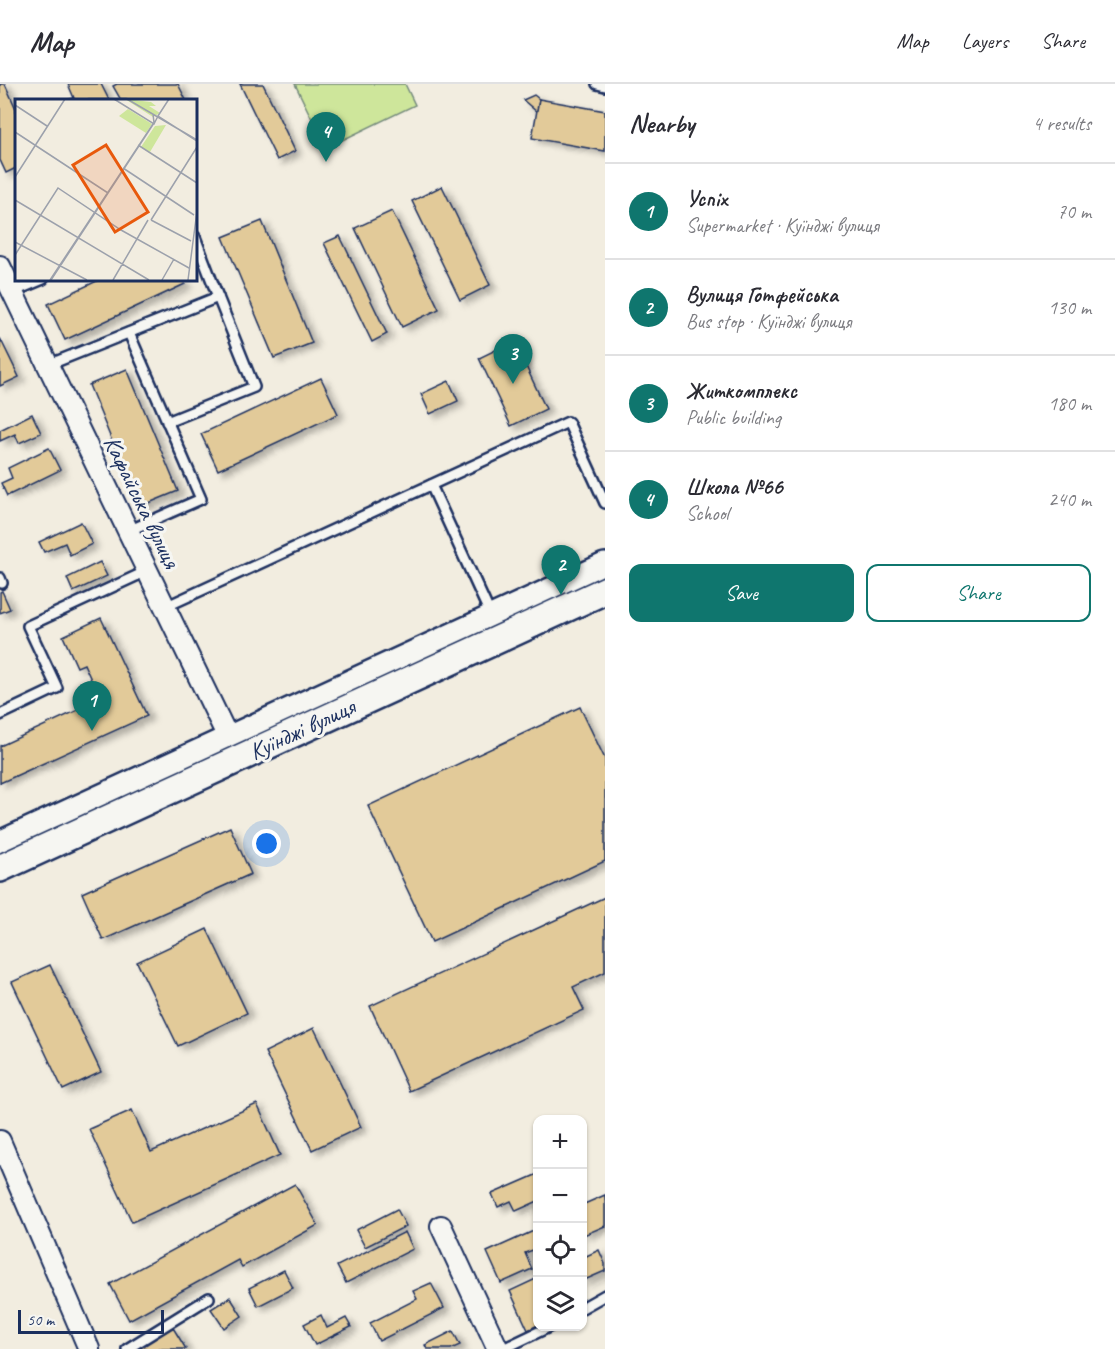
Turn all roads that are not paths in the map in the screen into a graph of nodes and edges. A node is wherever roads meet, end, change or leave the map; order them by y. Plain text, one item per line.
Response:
1 (597, 84) edge
2 (605, 86) edge
3 (196, 240) edge
4 (0, 266) edge
5 (41, 280) edge
6 (12, 292) junction
7 (218, 297) junction
8 (129, 333) junction
9 (48, 365) junction
10 (168, 422) junction
11 (431, 485) junction
12 (605, 503) edge
13 (128, 531) junction
14 (605, 567) edge
15 (147, 571) junction
16 (605, 591) edge
17 (165, 607) junction
18 (497, 628) junction
19 (0, 715) edge
20 (233, 749) junction
21 (0, 845) edge
22 (0, 868) edge
23 (1, 1148) edge
24 (441, 1226) dead end
25 (605, 1295) edge
26 (209, 1298) dead end
27 (587, 1305) edge
28 (541, 1331) edge
29 (89, 1349) edge
30 (127, 1349) edge
31 (498, 1349) edge
32 (503, 1349) edge

1 - 2 lane
3 - 7 lane
4 - 6 street, Кафайська вулиця
5 - 6 lane
6 - 9 street, Кафайська вулиця
7 - 8 lane
7 - 10 lane
8 - 9 lane
8 - 10 lane
9 - 13 street, Кафайська вулиця
10 - 13 lane
11 - 12 lane
11 - 17 lane
11 - 18 lane
13 - 15 street, Кафайська вулиця
14 - 18 main road, Куїнджі вулиця
15 - 17 street, Кафайська вулиця
15 - 19 lane
16 - 18 main road, Куїнджі вулиця
17 - 20 street, Кафайська вулиця
18 - 20 main road, Куїнджі вулиця
20 - 21 main road, Куїнджі вулиця
20 - 22 main road, Куїнджі вулиця
23 - 29 street
24 - 31 street
25 - 27 lane
26 - 30 lane
28 - 32 lane

